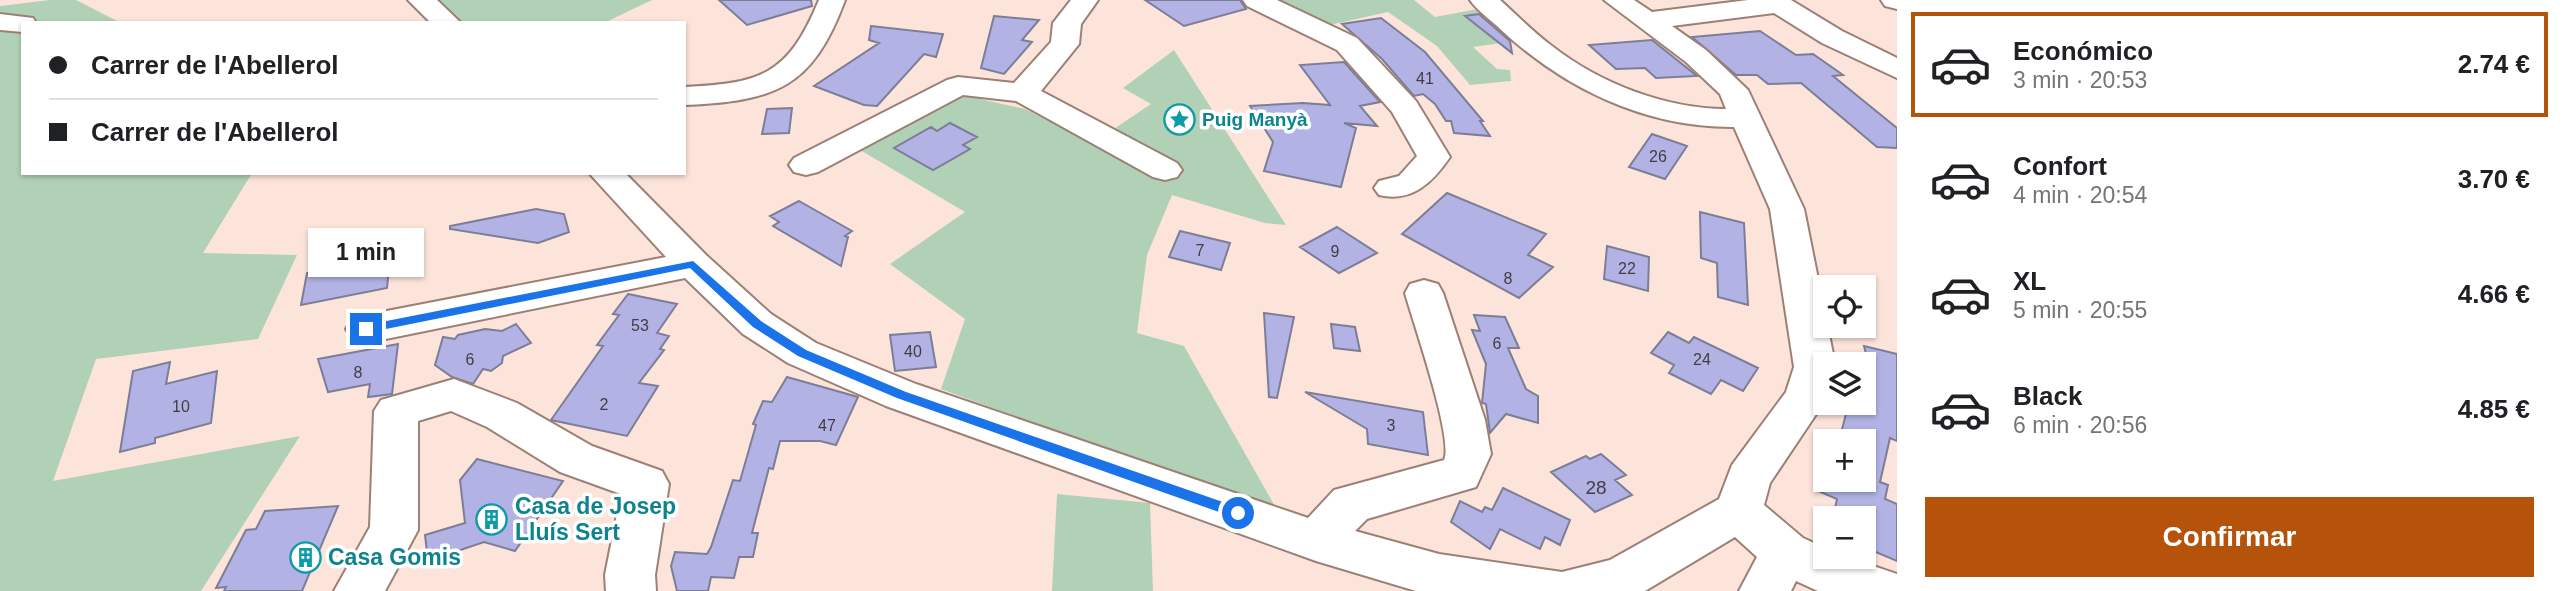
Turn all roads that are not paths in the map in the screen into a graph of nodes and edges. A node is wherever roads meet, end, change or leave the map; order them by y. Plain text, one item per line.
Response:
1 (421, 0) edge
2 (832, 0) edge
3 (1085, 0) edge
4 (1256, 0) edge
5 (1483, 0) edge
6 (1617, 0) edge
7 (1775, 2) edge
8 (445, 21) edge
9 (1649, 21) junction
10 (0, 22) edge
11 (21, 24) edge
12 (1897, 69) edge
13 (1025, 93) junction
14 (686, 96) edge
15 (1744, 118) junction
16 (806, 165) dead end
17 (1164, 170) dead end
18 (608, 175) edge
19 (1391, 188) dead end
20 (693, 264) junction
21 (1424, 293) dead end
22 (366, 329) dead end
23 (1739, 511) junction
24 (1316, 541) junction
25 (1775, 572) edge
26 (359, 591) edge
27 (631, 591) edge
28 (1555, 591) edge
29 (1570, 591) edge
30 (1884, 591) edge

1 - 8 street
2 - 14 street
3 - 13 street
4 - 19 street
5 - 15 street
6 - 9 street
7 - 9 street
7 - 12 street
9 - 15 street
10 - 11 street
13 - 16 street
13 - 17 street
15 - 23 street
18 - 20 street
20 - 22 street
20 - 24 street
21 - 24 street
23 - 25 street
23 - 29 street
24 - 28 street
25 - 30 street
26 - 27 street

